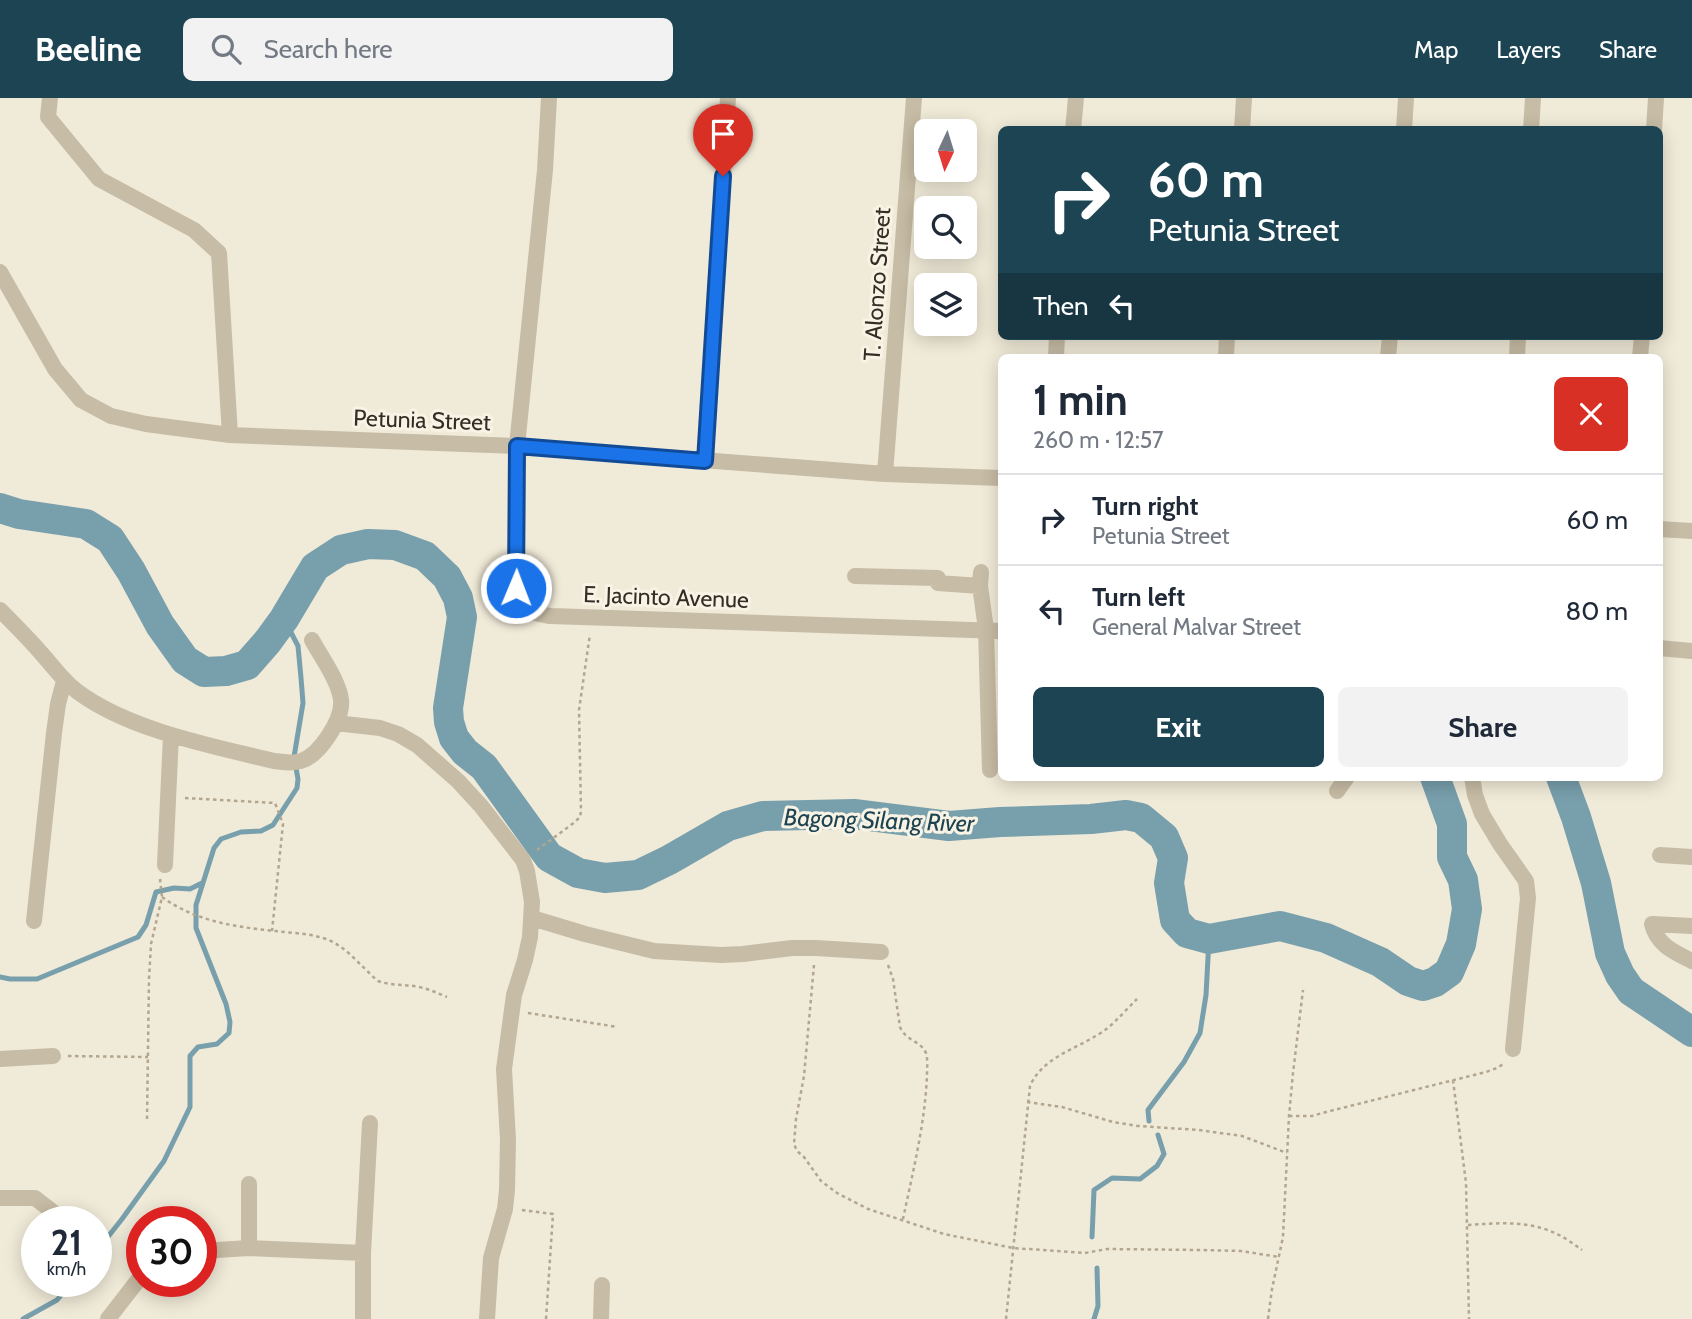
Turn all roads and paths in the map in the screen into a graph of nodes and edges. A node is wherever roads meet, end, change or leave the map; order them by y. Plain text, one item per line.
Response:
1 (50, 98) edge
2 (549, 98) edge
3 (728, 98) edge
4 (914, 98) edge
5 (1076, 98) edge
6 (1244, 98) edge
7 (1406, 98) edge
8 (1533, 98) edge
9 (1656, 98) edge
10 (1073, 126) edge
11 (1242, 126) edge
12 (1404, 126) edge
13 (1531, 126) edge
14 (1654, 126) edge
15 (0, 272) edge
16 (230, 435) junction
17 (517, 446) junction
18 (705, 461) junction
19 (885, 474) junction
20 (998, 478) edge
21 (1663, 529) edge
22 (1692, 531) edge
23 (855, 576) dead end
24 (0, 610) edge
25 (593, 617) junction
26 (993, 630) edge
27 (312, 640) dead end
28 (1663, 648) edge
29 (1692, 651) edge
30 (64, 681) junction
31 (336, 723) junction
32 (172, 735) junction
33 (990, 770) dead end
34 (1344, 781) edge
35 (1473, 781) edge
36 (1337, 792) dead end
37 (169, 797) junction
38 (536, 850) dead end
39 (1660, 855) dead end
40 (1692, 857) edge
41 (166, 865) dead end
42 (160, 882) dead end
43 (162, 895) junction
44 (532, 918) junction
45 (34, 921) dead end
46 (1692, 926) edge
47 (272, 931) junction
48 (816, 948) junction
49 (881, 953) joint
50 (1692, 961) edge
51 (1303, 990) dead end
52 (447, 997) dead end
53 (1137, 999) dead end
54 (511, 1010) junction
55 (618, 1027) dead end
56 (1513, 1049) joint
57 (52, 1056) joint
58 (148, 1057) junction
59 (0, 1059) edge
60 (1453, 1080) junction
61 (1027, 1102) junction
62 (1289, 1116) junction
63 (147, 1119) dead end
64 (370, 1123) dead end
65 (1287, 1153) junction
66 (250, 1184) dead end
67 (0, 1198) edge
68 (45, 1206) edge
69 (505, 1209) junction
70 (903, 1220) junction
71 (1468, 1225) junction
72 (249, 1248) junction
73 (1013, 1248) junction
74 (217, 1250) edge
75 (1582, 1250) dead end
76 (363, 1253) junction
77 (1279, 1257) junction
78 (602, 1285) dead end
79 (126, 1296) edge
80 (108, 1319) edge
81 (363, 1319) edge
82 (486, 1319) edge
83 (546, 1319) edge
84 (601, 1319) edge
85 (1006, 1319) edge
86 (1268, 1319) edge
87 (1469, 1319) edge

1 - 16 street
2 - 17 street, E. Jacinto Avenue
3 - 18 street
4 - 19 street, T. Alonzo Street
5 - 10 street
6 - 11 street
7 - 12 street
8 - 13 street
9 - 14 street
15 - 16 street, Petunia Street
16 - 17 street, Petunia Street
17 - 18 street, Petunia Street
17 - 25 street, E. Jacinto Avenue
18 - 19 street, Petunia Street
19 - 20 street, Petunia Street
21 - 22 street
23 - 26 street
24 - 30 street
25 - 26 street, E. Jacinto Avenue
25 - 38 path
26 - 33 street
27 - 31 street
28 - 29 street
30 - 32 street
30 - 45 street
31 - 32 street
31 - 44 street
32 - 37 street
34 - 36 street
35 - 56 street
37 - 41 street
37 - 47 path
39 - 40 street
42 - 43 path
43 - 47 path
43 - 58 path
44 - 48 street
44 - 54 street
46 - 50 street
47 - 52 path
48 - 49 street
48 - 70 path
49 - 70 path
51 - 62 path
53 - 61 path
54 - 55 path
54 - 69 street
56 - 60 path
57 - 58 path
57 - 59 street
58 - 63 path
60 - 62 path
60 - 71 path
61 - 65 path
61 - 73 path
62 - 65 path
64 - 76 street
65 - 77 path
66 - 72 street
67 - 68 street
69 - 82 street
69 - 83 path
70 - 73 path
71 - 75 path
71 - 87 path
72 - 74 street
72 - 76 street
73 - 77 path
73 - 85 path
76 - 81 street
77 - 86 path
78 - 84 street
79 - 80 street

